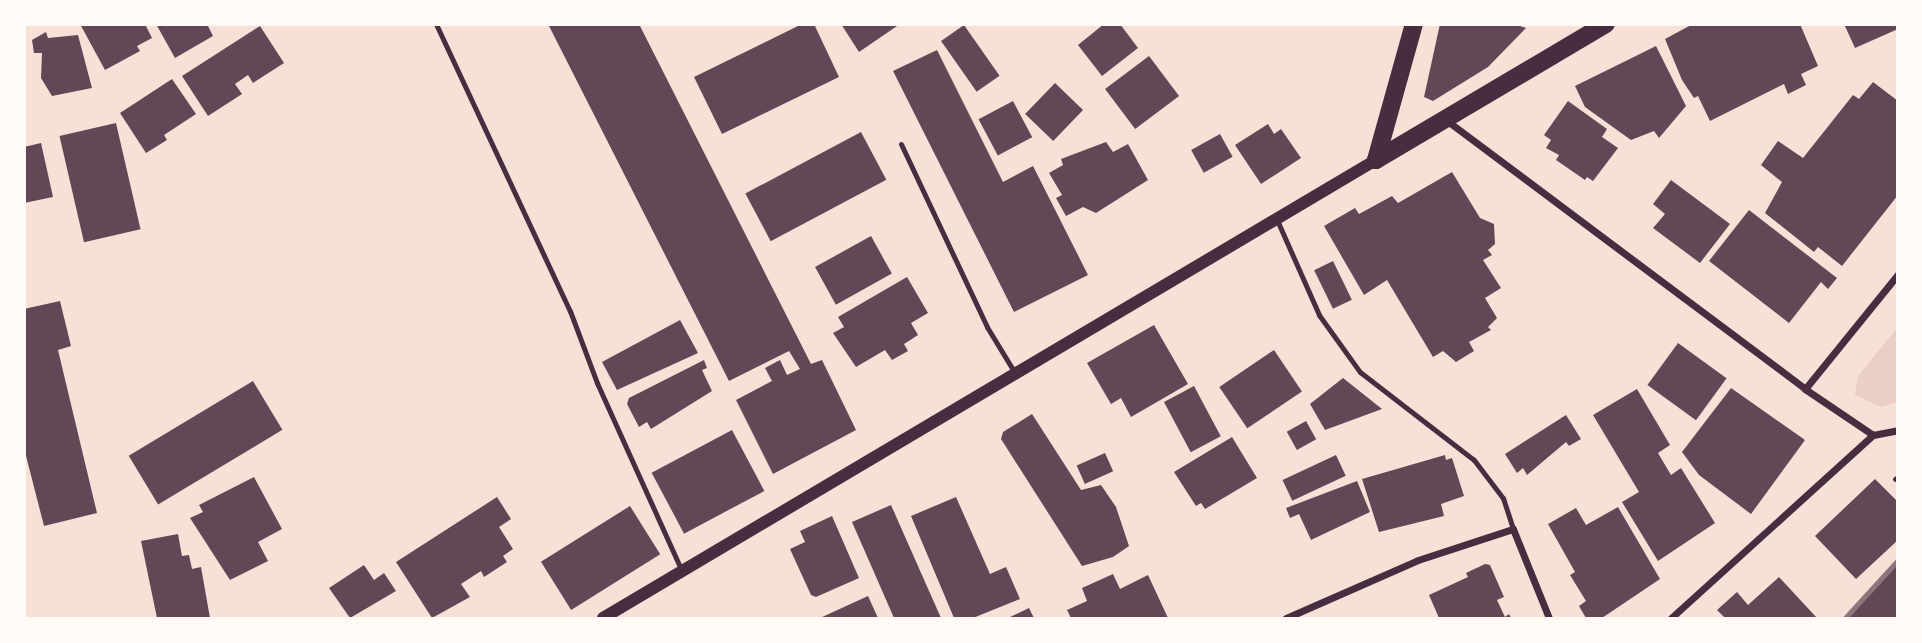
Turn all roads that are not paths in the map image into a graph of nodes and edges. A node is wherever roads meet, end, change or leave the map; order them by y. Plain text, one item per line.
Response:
1 (436, 24) edge
2 (1415, 24) edge
3 (1606, 24) edge
4 (1446, 120) junction
5 (901, 144) dead end
6 (1376, 160) junction
7 (1277, 219) junction
8 (1898, 274) edge
9 (1015, 373) junction
10 (1805, 389) junction
11 (1898, 430) edge
12 (1873, 435) junction
13 (1513, 529) junction
14 (681, 569) junction
15 (603, 618) edge
16 (1286, 618) edge
17 (1549, 618) edge
18 (1671, 618) edge

1 - 14 lane
2 - 6 main road
3 - 4 main road
4 - 6 main road
4 - 10 street
5 - 9 lane
6 - 7 street
7 - 9 street
7 - 13 lane
8 - 10 street
9 - 14 street
10 - 12 street
11 - 12 street
12 - 18 street
13 - 16 street
13 - 17 street
14 - 15 street

